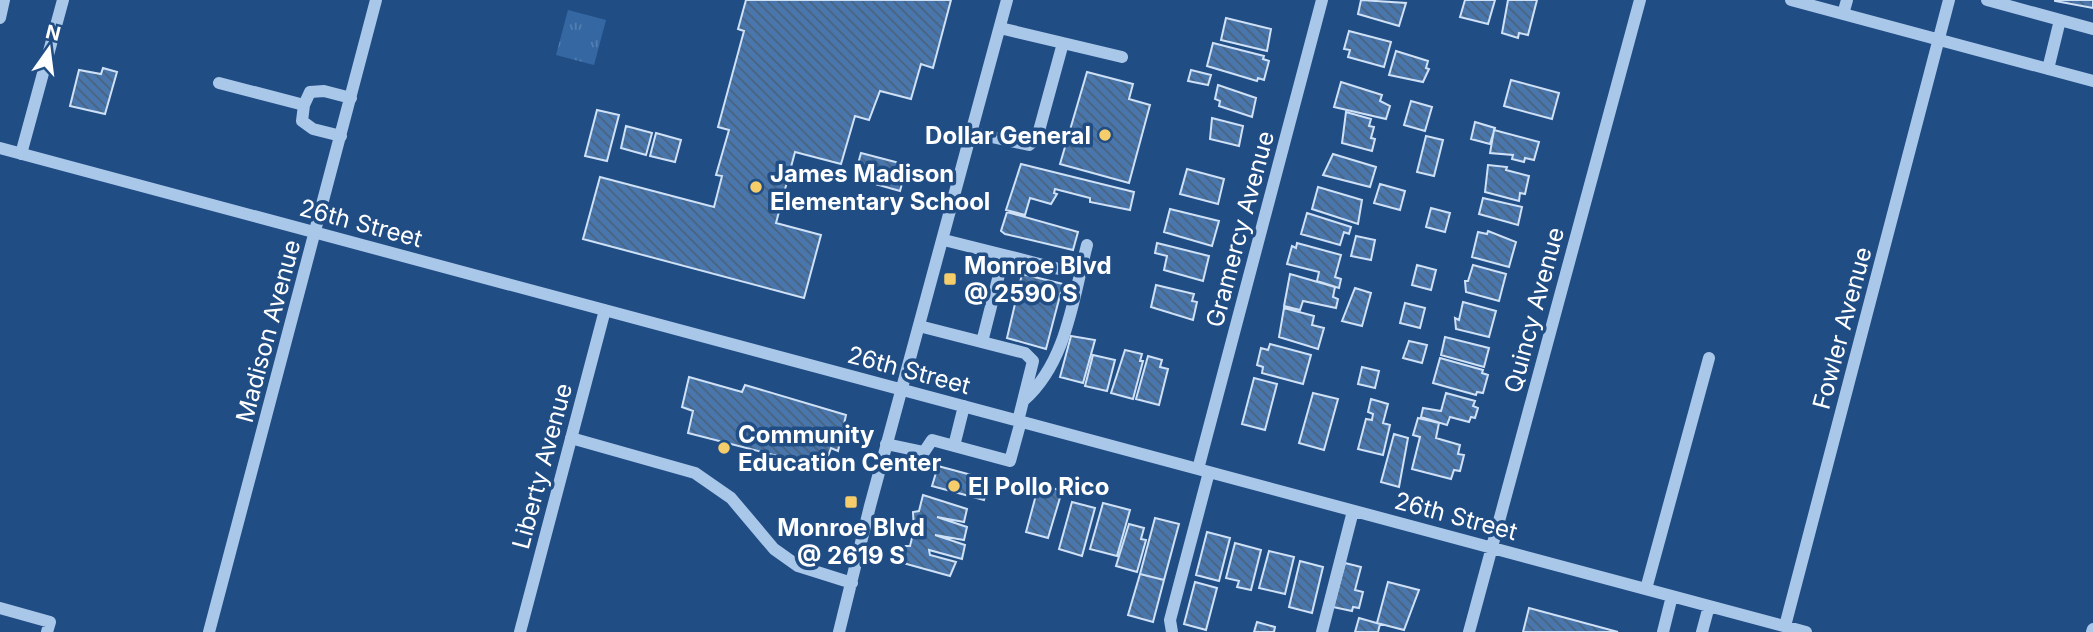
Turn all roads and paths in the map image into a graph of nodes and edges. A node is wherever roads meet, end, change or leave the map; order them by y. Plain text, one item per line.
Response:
1 (5, 0) edge
2 (63, 0) edge
3 (376, 0) edge
4 (1007, 0) edge
5 (1322, 0) edge
6 (1640, 0) edge
7 (1791, 0) edge
8 (1847, 0) edge
9 (1949, 0) edge
10 (1987, 0) edge
11 (1843, 14) junction
12 (0, 18) edge
13 (2060, 20) junction
14 (1000, 28) junction
15 (2093, 29) edge
16 (1940, 40) junction
17 (1063, 43) junction
18 (1122, 57) dead end
19 (2048, 69) junction
20 (2093, 81) edge
21 (219, 83) dead end
22 (351, 98) junction
23 (304, 105) junction
24 (972, 133) junction
25 (341, 136) junction
26 (0, 148) edge
27 (21, 154) junction
28 (316, 233) junction
29 (944, 240) junction
30 (1087, 245) dead end
31 (1004, 255) junction
32 (1063, 270) dead end
33 (605, 310) junction
34 (919, 326) junction
35 (982, 342) junction
36 (1709, 358) dead end
37 (901, 389) junction
38 (1023, 401) junction
39 (964, 406) junction
40 (1019, 421) junction
41 (571, 438) junction
42 (886, 444) junction
43 (954, 446) junction
44 (1204, 470) junction
45 (1353, 510) junction
46 (1491, 547) junction
47 (852, 583) junction
48 (1646, 589) junction
49 (1672, 596) junction
50 (1709, 606) junction
51 (0, 608) edge
52 (1785, 626) junction
53 (1174, 631) edge
54 (47, 632) edge
55 (209, 632) edge
56 (520, 632) edge
57 (839, 632) edge
58 (1322, 632) edge
59 (1469, 632) edge
60 (1662, 632) edge
61 (1702, 632) edge
62 (1806, 632) edge

1 - 12 street
2 - 27 street
3 - 22 street, Madison Avenue
4 - 14 street
5 - 44 street, Gramercy Avenue
6 - 46 street, Quincy Avenue
7 - 11 street
8 - 11 street
9 - 16 street, Fowler Avenue
10 - 13 street
11 - 16 street
13 - 15 street
13 - 19 street
14 - 17 street
14 - 24 street
16 - 19 street
16 - 52 street, Fowler Avenue
17 - 18 street
17 - 24 street
19 - 20 street
21 - 23 street
22 - 23 street
22 - 25 street, Madison Avenue
23 - 25 street
24 - 29 street
25 - 28 street, Madison Avenue
26 - 27 street, 26th Street
27 - 28 street, 26th Street
28 - 33 street, 26th Street
28 - 55 street, Madison Avenue
29 - 31 street
29 - 34 street
30 - 38 street
31 - 32 street
31 - 35 street
33 - 37 street, 26th Street
33 - 41 street, Liberty Avenue
34 - 35 street
34 - 37 street
35 - 38 street
36 - 48 street
37 - 39 street, 26th Street
37 - 42 street
38 - 40 street
39 - 40 street, 26th Street
39 - 43 street
40 - 43 street
40 - 44 street, 26th Street
41 - 47 street
41 - 56 street, Liberty Avenue
42 - 43 street
42 - 47 street
44 - 45 street, 26th Street
44 - 53 street, Gramercy Avenue
45 - 46 street, 26th Street
45 - 58 street
46 - 48 street, 26th Street
46 - 59 street, Quincy Avenue
47 - 57 street
48 - 49 street, 26th Street
49 - 50 street, 26th Street
49 - 60 street
50 - 52 street, 26th Street
50 - 61 street
51 - 54 street
52 - 62 street, 26th Street

